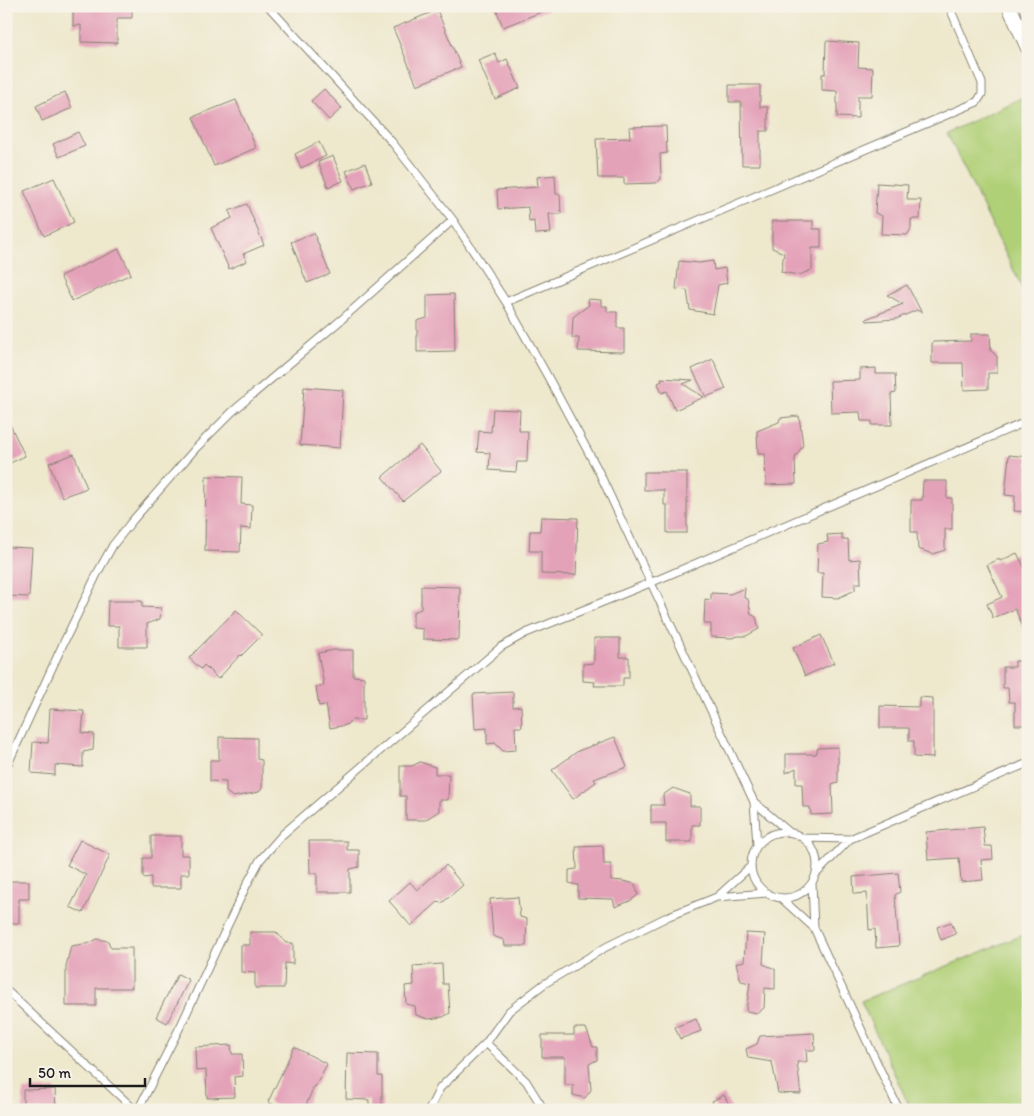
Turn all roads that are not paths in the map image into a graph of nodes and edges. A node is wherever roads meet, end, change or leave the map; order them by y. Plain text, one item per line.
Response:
1 (268, 6) edge
2 (949, 6) edge
3 (1014, 8) edge
4 (1028, 48) edge
5 (453, 220) junction
6 (506, 302) junction
7 (1028, 421) edge
8 (650, 583) junction
9 (1028, 763) edge
10 (6, 768) edge
11 (754, 802) junction
12 (789, 832) junction
13 (804, 838) junction
14 (850, 839) junction
15 (757, 846) junction
16 (751, 866) junction
17 (816, 874) junction
18 (812, 883) junction
19 (767, 893) junction
20 (717, 897) junction
21 (782, 899) junction
22 (814, 928) junction
23 (6, 990) edge
24 (486, 1043) junction
25 (136, 1110) edge
26 (430, 1110) edge
27 (544, 1110) edge
28 (899, 1110) edge

1 - 5 lane
2 - 6 lane
3 - 4 street
5 - 6 lane
5 - 10 lane
6 - 8 lane
7 - 8 lane
8 - 11 lane
8 - 25 lane
9 - 14 lane
11 - 12 lane
11 - 15 lane
12 - 13 lane
12 - 15 lane
13 - 14 lane
13 - 17 lane
14 - 17 lane
15 - 16 lane
16 - 19 lane
16 - 20 lane
17 - 18 lane
18 - 21 lane
18 - 22 lane
19 - 20 lane
19 - 21 lane
20 - 24 lane
21 - 22 lane
22 - 28 lane
23 - 25 lane
24 - 26 lane
24 - 27 lane

